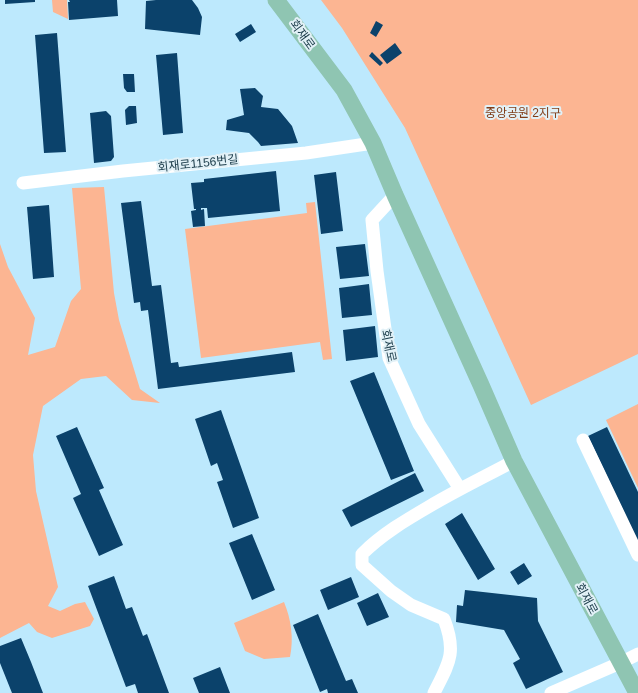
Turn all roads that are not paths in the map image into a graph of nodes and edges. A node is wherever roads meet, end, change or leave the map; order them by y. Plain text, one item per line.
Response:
1 (276, 0) edge
2 (373, 143) junction
3 (23, 183) dead end
4 (394, 195) junction
5 (584, 440) dead end
6 (514, 462) junction
7 (460, 489) junction
8 (638, 555) edge
9 (638, 654) edge
10 (620, 663) junction
11 (434, 693) edge
12 (551, 693) edge
13 (637, 693) edge

1 - 2 main road, 회재로
2 - 3 street, 회재로1156번길
2 - 4 main road, 회재로
4 - 6 main road, 회재로
4 - 7 street, 회재로
5 - 8 street
6 - 7 street
6 - 10 main road, 회재로
7 - 11 street
9 - 10 street
10 - 12 street
10 - 13 main road, 회재로

